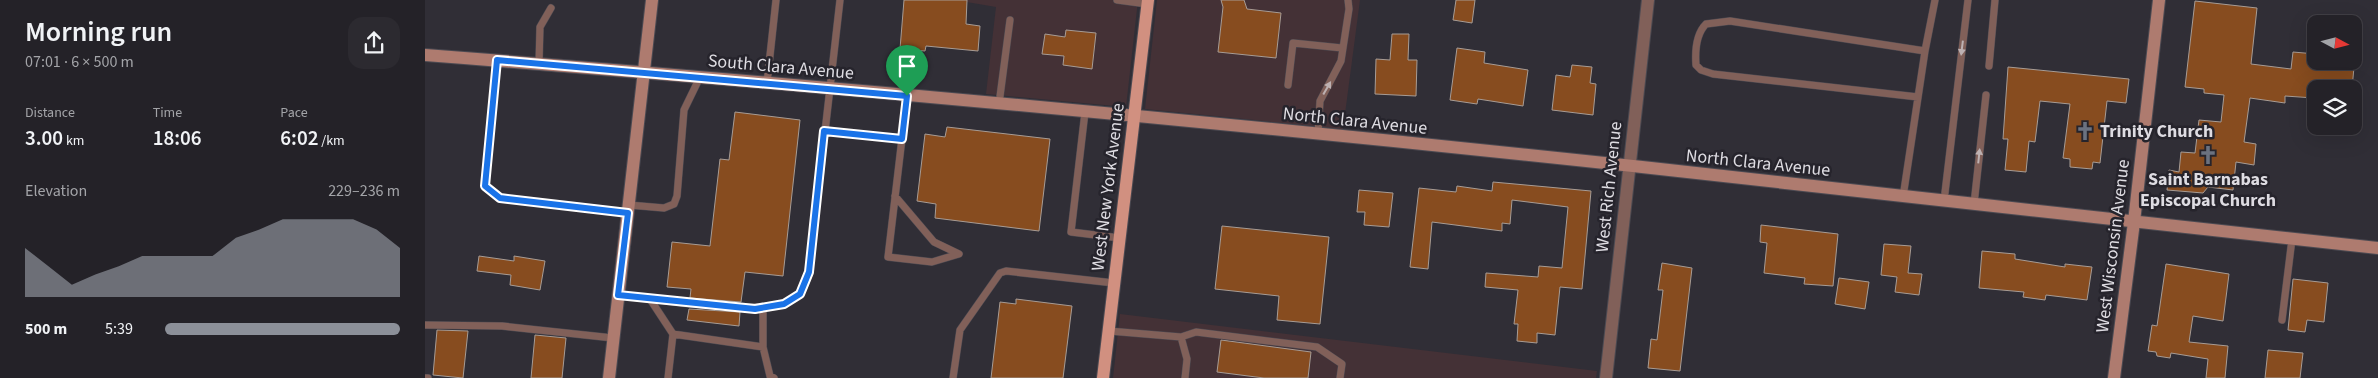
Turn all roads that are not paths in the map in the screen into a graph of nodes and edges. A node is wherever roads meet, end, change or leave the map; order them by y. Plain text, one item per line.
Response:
1 (652, 0) edge
2 (776, 0) edge
3 (840, 0) edge
4 (1117, 0) edge
5 (1348, 0) edge
6 (1648, 0) edge
7 (1935, 0) edge
8 (1968, 0) edge
9 (1995, 0) edge
10 (2159, 0) edge
11 (1147, 2) edge
12 (551, 8) dead end
13 (1010, 20) dead end
14 (1342, 48) junction
15 (1925, 51) junction
16 (425, 54) edge
17 (497, 60) junction
18 (539, 63) junction
19 (1989, 66) dead end
20 (644, 71) junction
21 (700, 76) junction
22 (767, 83) junction
23 (1288, 85) dead end
24 (829, 88) junction
25 (1986, 95) dead end
26 (907, 96) junction
27 (1918, 97) junction
28 (999, 104) junction
29 (1085, 112) junction
30 (1134, 117) junction
31 (824, 131) junction
32 (1318, 135) junction
33 (902, 139) junction
34 (1629, 166) junction
35 (895, 196) junction
36 (1903, 196) junction
37 (1944, 201) junction
38 (1974, 204) junction
39 (628, 209) junction
40 (2134, 222) junction
41 (1120, 238) junction
42 (2292, 239) junction
43 (2378, 248) edge
44 (1115, 283) junction
45 (618, 295) junction
46 (649, 299) junction
47 (763, 307) junction
48 (2282, 320) dead end
49 (425, 325) edge
50 (1109, 331) junction
51 (673, 334) junction
52 (1181, 337) junction
53 (613, 338) junction
54 (763, 348) junction
55 (609, 378) edge
56 (668, 378) edge
57 (774, 378) edge
58 (953, 378) edge
59 (1103, 378) edge
60 (1185, 378) edge
61 (1340, 378) edge
62 (1606, 378) edge
63 (2113, 378) edge

1 - 20 street
2 - 22 lane
3 - 24 lane
4 - 11 lane
5 - 14 lane
6 - 34 street, West Rich Avenue
7 - 15 lane
8 -> 37 lane
9 - 19 lane
10 - 40 street, West Wisconsin Avenue
11 - 30 main road, West New York Avenue
12 - 18 lane
13 - 28 lane
14 - 23 lane
32 -> 14 lane
15 - 27 lane
15 - 27 lane
16 - 17 street, South Clara Avenue
17 - 18 street, South Clara Avenue
17 - 39 lane
18 - 20 street, South Clara Avenue
20 - 21 street, South Clara Avenue
20 - 39 street
21 - 22 street, South Clara Avenue
21 - 39 lane
22 - 24 street, South Clara Avenue
24 - 26 street, South Clara Avenue
24 - 31 lane
38 -> 25 lane
26 - 28 street, South Clara Avenue
26 - 33 lane
27 - 36 lane
28 - 29 street, South Clara Avenue
29 - 30 street, South Clara Avenue
29 - 41 lane
30 - 32 street, North Clara Avenue
30 - 41 main road, West New York Avenue
31 - 33 lane
31 - 47 lane
32 - 34 street, North Clara Avenue
33 - 35 lane
34 - 36 street, North Clara Avenue
34 - 62 street, West Rich Avenue
35 - 35 lane
36 - 37 street, North Clara Avenue
37 - 38 street, North Clara Avenue
38 - 40 street, North Clara Avenue
39 - 45 street
40 - 42 street, North Clara Avenue
40 - 63 street, West Wisconsin Avenue
41 - 44 main road, West New York Avenue
42 - 43 street, North Clara Avenue
42 - 48 lane
44 - 50 main road, West New York Avenue
44 - 58 lane
45 - 46 lane
45 - 53 street
46 - 47 lane
46 - 51 lane
47 - 54 lane
49 - 53 lane
50 - 52 lane
50 - 59 main road, West New York Avenue
51 - 54 lane
51 - 56 lane
52 - 60 lane
52 - 61 lane
53 - 55 street
54 - 57 lane

